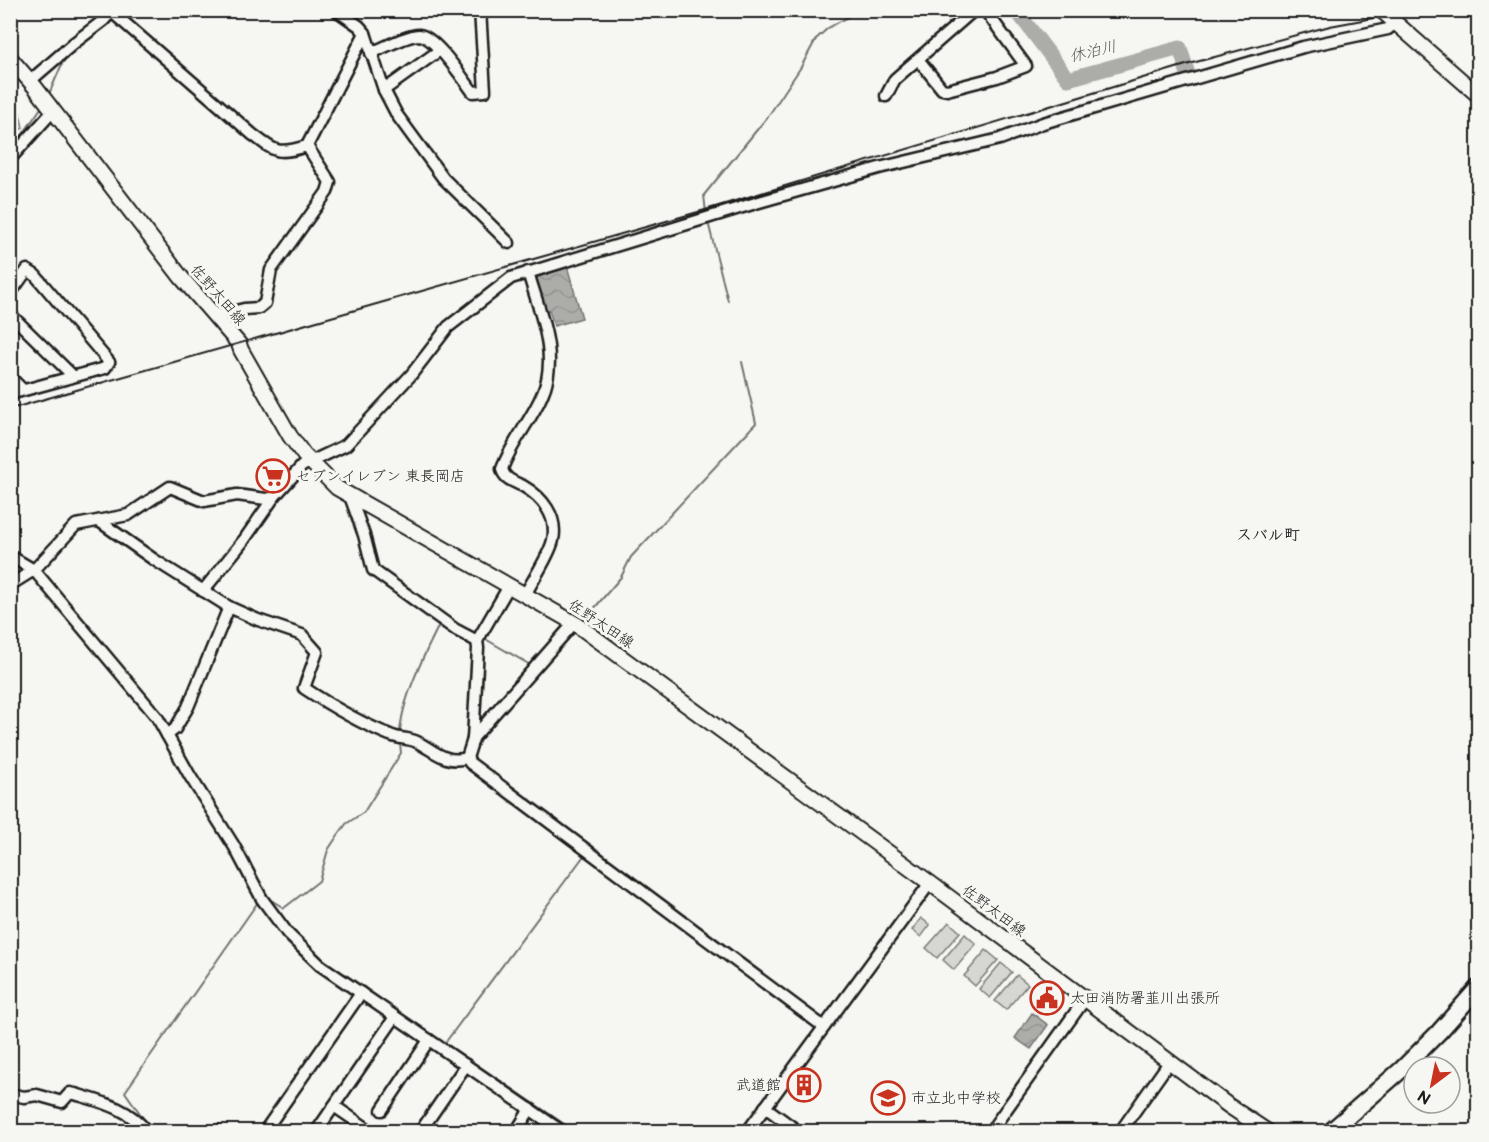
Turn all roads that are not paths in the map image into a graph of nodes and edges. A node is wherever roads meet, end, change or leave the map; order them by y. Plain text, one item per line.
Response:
1 (480, 10) edge
2 (974, 10) edge
3 (985, 10) edge
4 (1381, 10) edge
5 (112, 11) edge
6 (337, 11) edge
7 (1394, 24) junction
8 (365, 33) junction
9 (440, 50) junction
10 (371, 53) junction
11 (10, 58) edge
12 (918, 59) junction
13 (30, 81) junction
14 (384, 90) junction
15 (1479, 95) edge
16 (886, 96) dead end
17 (53, 111) junction
18 (307, 146) junction
19 (12, 155) edge
20 (509, 243) dead end
21 (528, 272) junction
22 (10, 294) edge
23 (10, 314) edge
24 (215, 316) junction
25 (10, 376) edge
26 (73, 376) junction
27 (23, 390) junction
28 (10, 394) edge
29 (309, 461) junction
30 (350, 496) junction
31 (274, 497) junction
32 (99, 521) junction
33 (10, 556) edge
34 (34, 570) junction
35 (10, 585) edge
36 (508, 586) junction
37 (203, 591) junction
38 (525, 595) junction
39 (229, 607) junction
40 (574, 623) junction
41 (479, 638) junction
42 (167, 735) junction
43 (472, 739) junction
44 (468, 758) junction
45 (930, 883) junction
46 (1479, 988) edge
47 (361, 993) junction
48 (1085, 999) junction
49 (395, 1017) junction
50 (824, 1027) junction
51 (429, 1040) junction
52 (1170, 1061) junction
53 (466, 1065) junction
54 (10, 1094) edge
55 (334, 1106) junction
56 (765, 1107) junction
57 (530, 1109) junction
58 (382, 1110) dead end
59 (267, 1128) edge
60 (147, 1131) edge
61 (280, 1131) edge
62 (316, 1131) edge
63 (372, 1131) edge
64 (420, 1131) edge
65 (516, 1131) edge
66 (563, 1131) edge
67 (747, 1131) edge
68 (799, 1131) edge
69 (990, 1131) edge
70 (1120, 1131) edge
71 (1268, 1131) edge
72 (1330, 1131) edge

1 - 9 street
2 - 12 street
3 - 12 street
4 - 7 main road
5 - 13 street
5 - 18 street
6 - 8 street
7 - 15 main road
7 - 21 street
8 - 10 street
8 - 18 street
9 - 10 street
9 - 14 street
10 - 14 street
11 - 13 main road, 佐野太田線
12 - 16 street
13 - 17 main road, 佐野太田線
14 - 20 street
17 - 19 street
17 - 24 main road, 佐野太田線
18 - 24 street
21 - 29 street
21 - 38 street
22 - 26 street
23 - 26 street
24 - 29 main road, 佐野太田線
25 - 27 street
26 - 27 street
27 - 28 street
29 - 30 main road, 佐野太田線
29 - 31 street
30 - 36 main road, 佐野太田線
30 - 41 street
31 - 32 street
31 - 37 street
32 - 34 street
32 - 37 street
33 - 34 street
34 - 35 street
34 - 42 street
36 - 38 main road, 佐野太田線
36 - 41 street
37 - 39 street
38 - 40 main road, 佐野太田線
39 - 42 street
39 - 44 street
40 - 43 street
40 - 45 main road, 佐野太田線
41 - 43 street
42 - 47 street
43 - 44 street
44 - 50 street
45 - 48 main road, 佐野太田線
45 - 50 street
46 - 72 highway
47 - 49 street
47 - 59 street
48 - 52 main road, 佐野太田線
48 - 69 street
49 - 51 street
49 - 55 street
50 - 56 street
51 - 53 street
51 - 58 street
52 - 70 street
52 - 71 main road, 佐野太田線
53 - 57 street
53 - 64 street
54 - 60 street
55 - 62 street
55 - 63 street
56 - 67 street
56 - 68 street
57 - 65 street
57 - 66 street
59 - 61 street

